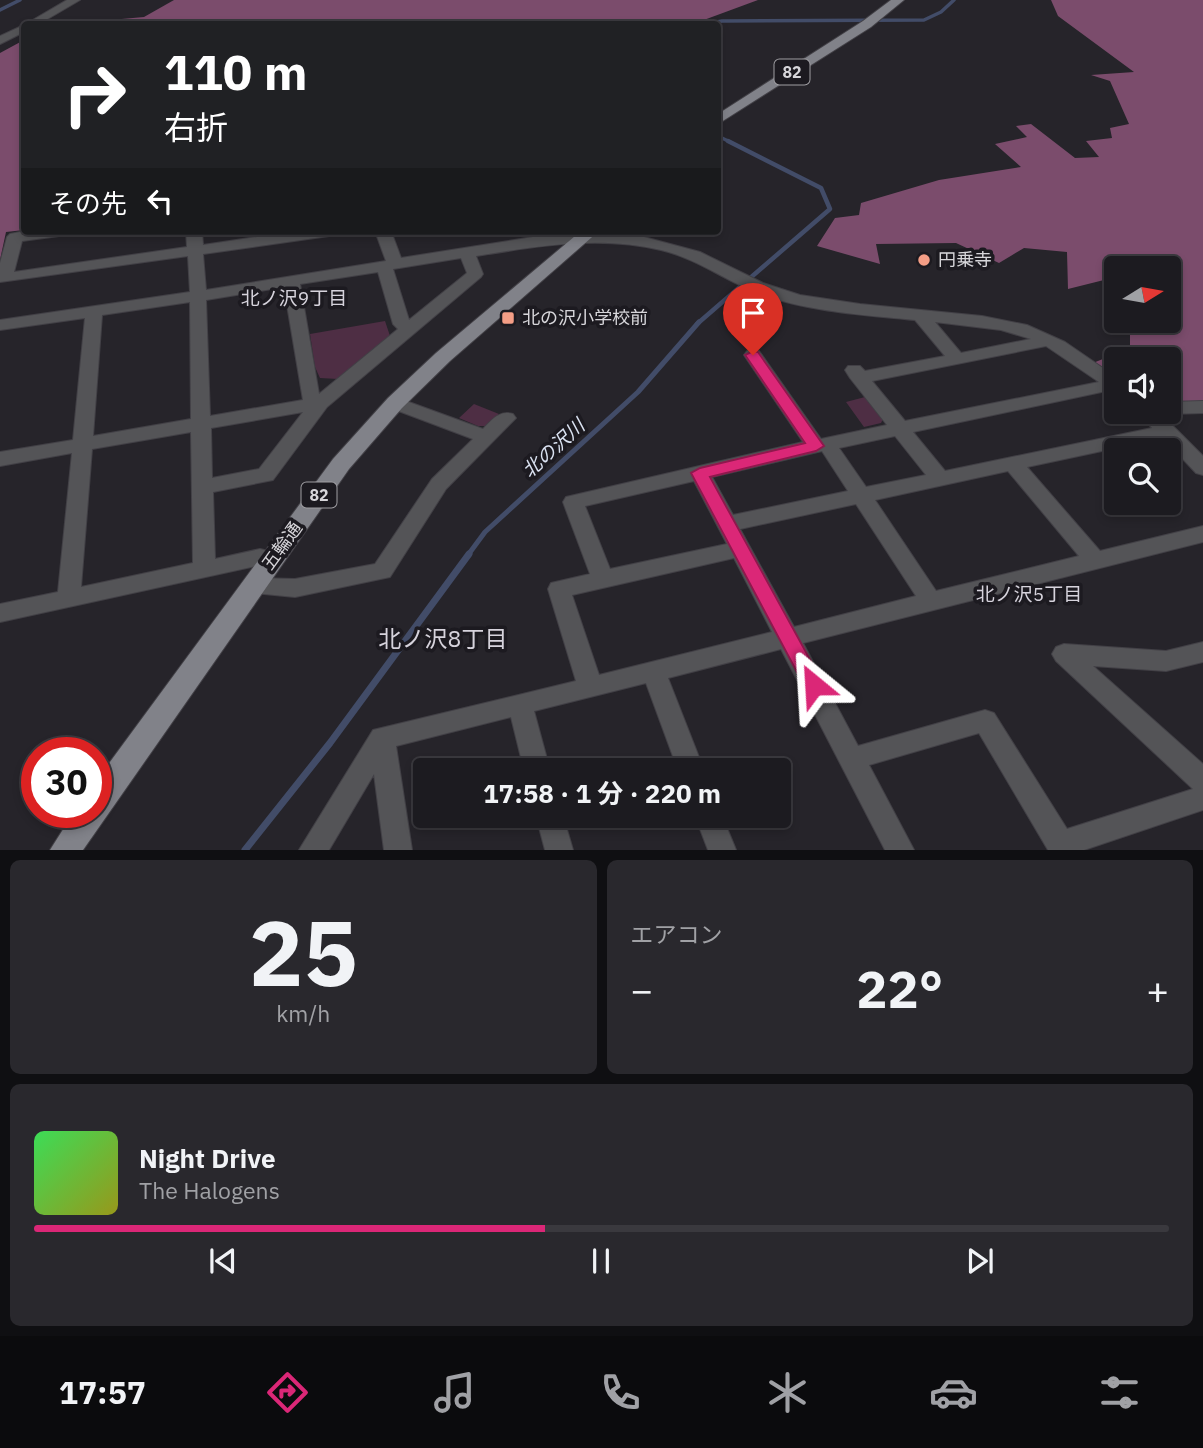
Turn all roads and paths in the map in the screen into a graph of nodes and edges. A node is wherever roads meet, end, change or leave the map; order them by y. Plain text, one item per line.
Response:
1 (75, 0) edge
2 (898, 0) edge
3 (37, 21) edge
4 (21, 30) edge
5 (0, 41) edge
6 (721, 118) edge
7 (29, 235) edge
8 (275, 235) edge
9 (384, 235) edge
10 (580, 235) edge
11 (587, 235) edge
12 (596, 235) edge
13 (195, 241) edge
14 (467, 252) junction
15 (390, 264) junction
16 (727, 273) joint
17 (291, 279) junction
18 (198, 296) junction
19 (94, 311) junction
20 (920, 315) junction
21 (0, 325) edge
22 (409, 328) junction
23 (1047, 341) junction
24 (753, 355) dead end
25 (956, 358) junction
26 (1104, 378) edge
27 (1104, 387) edge
28 (395, 402) junction
29 (320, 403) junction
30 (1203, 407) edge
31 (1181, 408) edge
32 (506, 418) dead end
33 (201, 423) junction
34 (1160, 424) edge
35 (901, 428) junction
36 (1167, 431) junction
37 (485, 437) junction
38 (82, 444) junction
39 (821, 445) junction
40 (0, 459) edge
41 (1013, 464) junction
42 (1203, 468) edge
43 (700, 473) junction
44 (940, 479) junction
45 (202, 487) junction
46 (862, 496) junction
47 (727, 524) junction
48 (1203, 534) edge
49 (741, 549) junction
50 (272, 560) junction
51 (1095, 560) junction
52 (204, 569) junction
53 (603, 579) junction
54 (253, 586) junction
55 (69, 598) junction
56 (930, 600) junction
57 (0, 613) edge
58 (788, 636) junction
59 (1203, 652) edge
60 (654, 673) junction
61 (591, 688) junction
62 (520, 705) junction
63 (382, 738) junction
64 (534, 758) edge
65 (686, 758) edge
66 (852, 759) junction
67 (1203, 781) edge
68 (112, 783) edge
69 (1203, 798) edge
70 (80, 828) edge
71 (553, 828) edge
72 (714, 828) edge
73 (1063, 847) edge
74 (65, 849) edge
75 (313, 849) edge
76 (398, 849) edge
77 (559, 849) edge
78 (722, 849) edge
79 (900, 849) edge

1 - 3 street
2 - 6 main road, 82
4 - 5 street
7 - 13 street
8 - 13 street
9 - 15 street
10 - 14 street
11 - 28 main road, 五輪通 / 82
12 - 16 street
13 - 18 street
14 - 15 street
14 - 22 street
15 - 17 street
15 - 22 street
16 - 20 street
17 - 18 street
17 - 29 street
18 - 19 street
18 - 33 street
19 - 21 street
19 - 38 street
20 - 23 street
20 - 25 street
22 - 29 street
23 - 25 street
23 - 26 street
24 - 39 street
25 - 35 street
27 - 35 street
28 - 37 street
28 - 50 main road, 五輪通 / 82
29 - 33 street
29 - 45 street
30 - 31 street
32 - 37 street
33 - 38 street
33 - 45 street
34 - 36 street
35 - 39 street
35 - 44 street
36 - 41 street
36 - 42 street
37 - 54 street
38 - 40 street
38 - 55 street
39 - 43 street
39 - 46 street
41 - 44 street
41 - 51 street
43 - 47 street
43 - 53 street
44 - 46 street
45 - 52 street
46 - 47 street
46 - 56 street
47 - 49 street
48 - 51 street
49 - 53 street
49 - 58 street
50 - 52 street
50 - 54 main road, 五輪通 / 82
51 - 56 street
52 - 55 street
53 - 61 street
54 - 68 main road, 五輪通 / 82
55 - 57 street
56 - 58 street
58 - 60 street
58 - 66 street
59 - 67 street
60 - 61 street
60 - 65 street
61 - 62 street
62 - 63 street
62 - 64 street
63 - 75 street
63 - 76 street
66 - 73 street
66 - 79 street
69 - 73 street
70 - 74 main road
71 - 77 street
72 - 78 street

